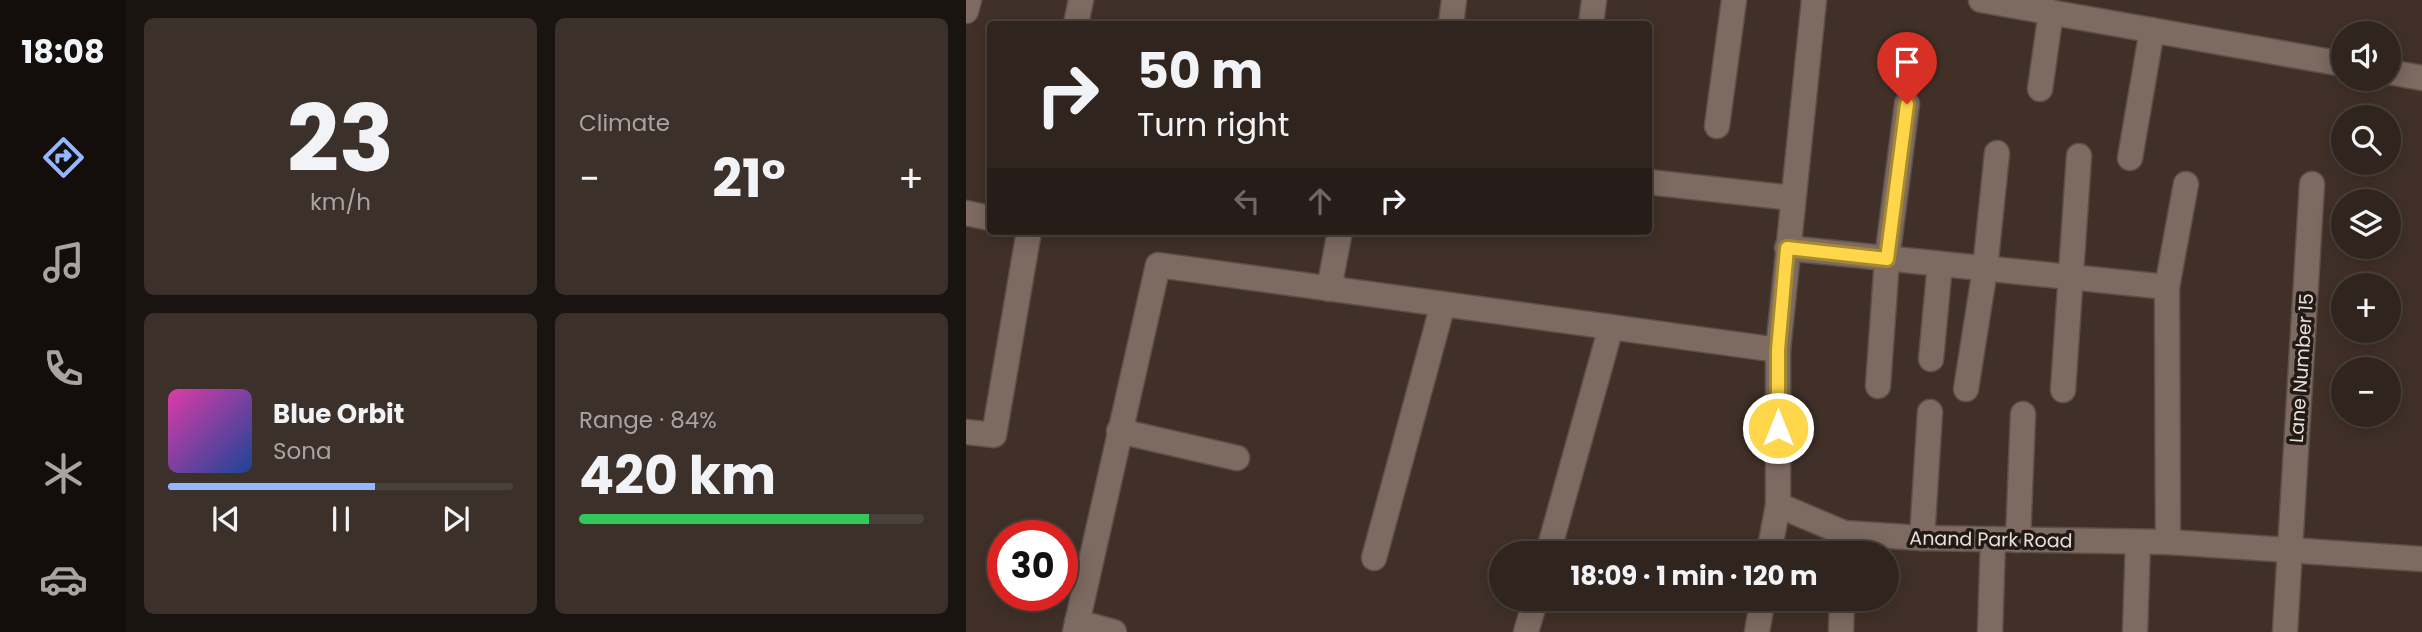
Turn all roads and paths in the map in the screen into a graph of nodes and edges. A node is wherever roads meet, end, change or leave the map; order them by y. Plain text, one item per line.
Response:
1 (969, 0) edge
2 (1081, 0) edge
3 (1454, 0) edge
4 (1594, 0) edge
5 (1734, 0) edge
6 (1981, 0) edge
7 (1808, 1) edge
8 (966, 11) edge
9 (2051, 12) junction
10 (1077, 21) edge
11 (1451, 21) edge
12 (1591, 21) edge
13 (2152, 30) junction
14 (2331, 62) edge
15 (2401, 74) edge
16 (2422, 78) edge
17 (2040, 89) dead end
18 (1907, 104) dead end
19 (1717, 126) dead end
20 (1997, 153) dead end
21 (2079, 156) dead end
22 (2130, 158) dead end
23 (1652, 181) edge
24 (2186, 184) dead end
25 (2312, 184) dead end
26 (1793, 198) junction
27 (966, 213) edge
28 (987, 217) edge
29 (1028, 235) edge
30 (1339, 235) edge
31 (1787, 248) junction
32 (1887, 259) junction
33 (1940, 264) junction
34 (1985, 269) junction
35 (2071, 277) junction
36 (2167, 287) junction
37 (1329, 289) junction
38 (1443, 304) junction
39 (1612, 327) junction
40 (1778, 350) junction
41 (1931, 359) dead end
42 (1878, 386) dead end
43 (1966, 389) dead end
44 (2063, 390) dead end
45 (1930, 411) dead end
46 (2023, 414) dead end
47 (1119, 430) junction
48 (966, 432) edge
49 (1237, 458) dead end
50 (1779, 505) junction
51 (1922, 538) junction
52 (1993, 539) junction
53 (2018, 540) junction
54 (1551, 541) edge
55 (1772, 541) edge
56 (1841, 541) edge
57 (1875, 541) edge
58 (2137, 542) junction
59 (2168, 542) junction
60 (2289, 551) junction
61 (1374, 558) dead end
62 (2422, 559) edge
63 (1532, 611) edge
64 (1761, 611) edge
65 (1842, 611) edge
66 (1076, 627) edge
67 (1114, 632) edge
68 (1526, 632) edge
69 (1757, 632) edge
70 (1841, 632) edge
71 (1990, 632) edge
72 (2135, 632) edge
73 (2286, 632) edge

1 - 8 street
2 - 10 street
3 - 11 street
4 - 12 street
5 - 19 street
6 - 9 street
7 - 26 street
9 - 13 street
9 - 17 street
13 - 14 street
13 - 22 street
15 - 16 street
18 - 32 street
20 - 34 street
21 - 35 street
23 - 26 street
24 - 36 street
25 - 60 street, Lane Number 15
26 - 31 street
27 - 28 street
29 - 48 street
30 - 37 street
31 - 32 street
31 - 40 street
32 - 33 street
32 - 42 street
33 - 34 street
33 - 41 street
34 - 35 street
34 - 43 street
35 - 36 street
35 - 44 street
36 - 59 street
37 - 38 street
37 - 47 street
38 - 39 street
38 - 61 street
39 - 40 street
39 - 54 street
40 - 50 street
45 - 51 street
46 - 53 street
47 - 49 street
47 - 66 street
50 - 55 street
50 - 56 street, Anand Park Road
51 - 52 street, Anand Park Road
51 - 57 street, Anand Park Road
52 - 53 street, Anand Park Road
52 - 71 street
53 - 58 street, Anand Park Road
58 - 59 street, Anand Park Road
58 - 72 street
59 - 60 street, Anand Park Road
60 - 62 street, Anand Park Road
60 - 73 street, Lane Number 15
63 - 68 street
64 - 69 street
65 - 70 street
66 - 67 street

